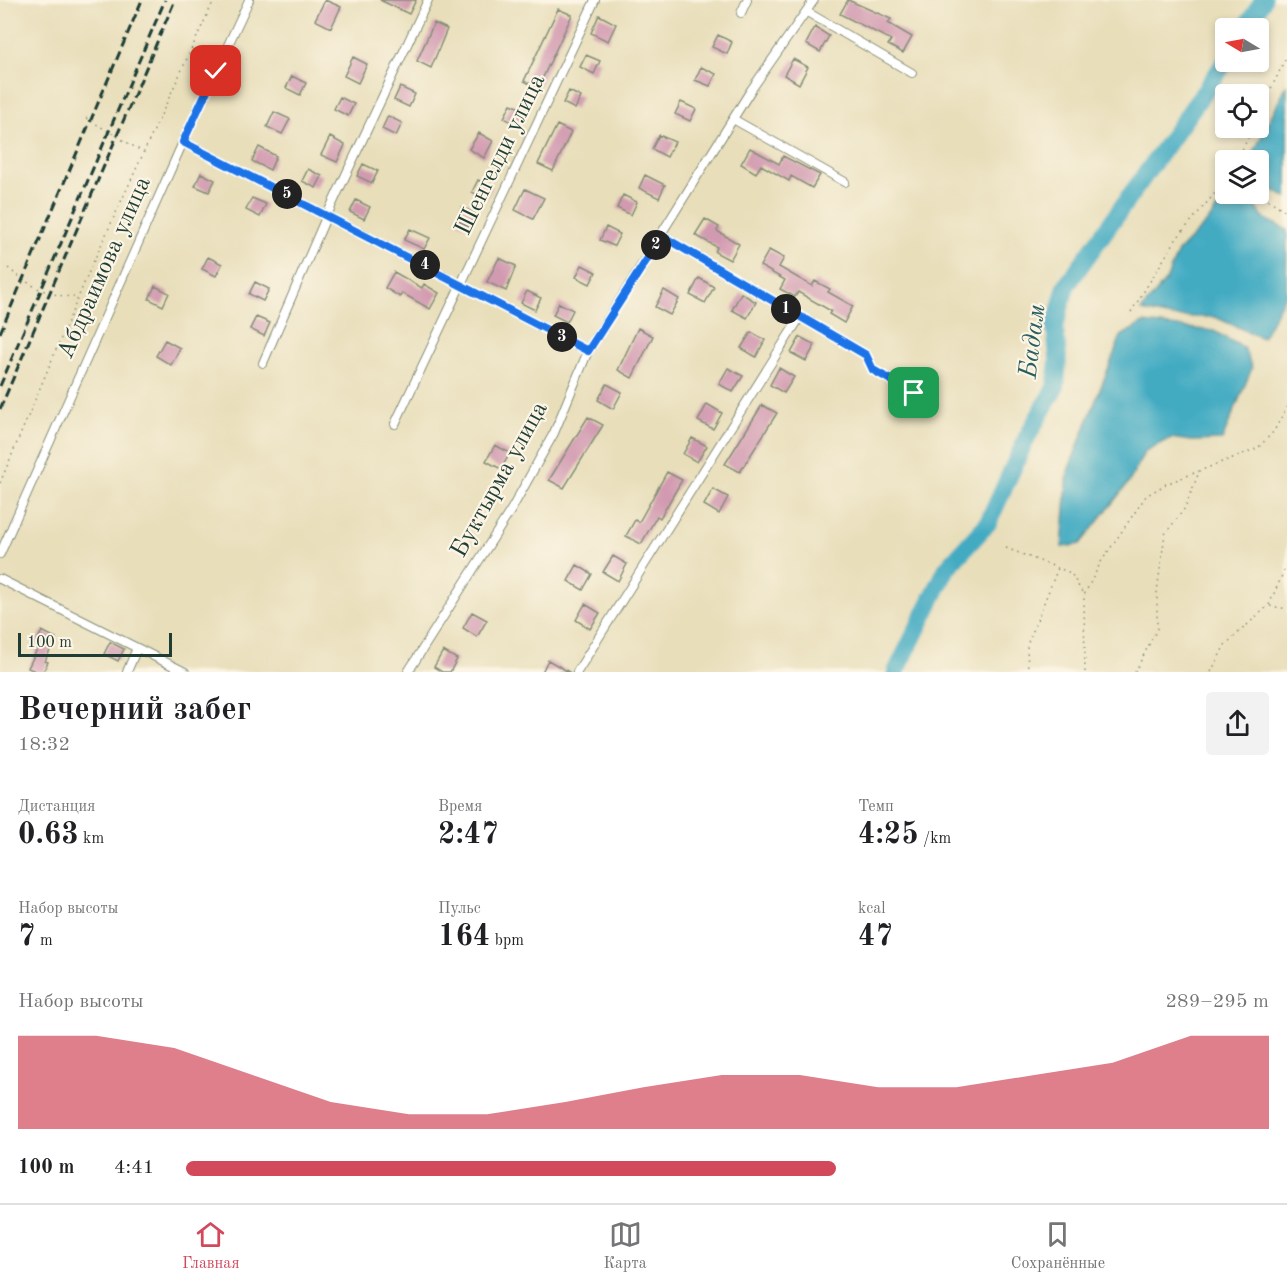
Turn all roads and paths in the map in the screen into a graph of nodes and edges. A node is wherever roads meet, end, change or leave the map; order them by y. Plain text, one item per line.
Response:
1 (214, 0) edge
2 (249, 0) edge
3 (428, 0) edge
4 (594, 0) edge
5 (747, 0) edge
6 (814, 0) edge
7 (807, 12) junction
8 (741, 13) dead end
9 (1287, 56) edge
10 (912, 73) dead end
11 (1269, 93) edge
12 (86, 118) dead end
13 (733, 119) junction
14 (183, 142) junction
15 (144, 152) junction
16 (845, 182) dead end
17 (1215, 193) edge
18 (1269, 200) edge
19 (1287, 212) edge
20 (327, 215) junction
21 (662, 236) junction
22 (8, 268) dead end
23 (461, 284) junction
24 (78, 297) junction
25 (1131, 312) dead end
26 (800, 317) junction
27 (588, 351) junction
28 (866, 355) joint
29 (263, 363) dead end
30 (914, 393) dead end
31 (1287, 407) edge
32 (395, 424) dead end
33 (1199, 471) junction
34 (0, 483) edge
35 (1006, 548) dead end
36 (0, 554) edge
37 (1287, 564) edge
38 (1058, 568) junction
39 (0, 579) edge
40 (1084, 595) junction
41 (1269, 605) junction
42 (1287, 609) edge
43 (137, 648) junction
44 (127, 672) edge
45 (185, 672) edge
46 (408, 672) edge
47 (577, 672) edge
48 (1028, 672) edge
49 (1084, 672) edge
50 (1135, 672) edge
51 (1211, 672) edge

1 - 15 path
2 - 14 street, Абдраимова улица
3 - 20 street
4 - 23 street, Шенгелди улица
5 - 8 street
6 - 7 street, Буктырма улица
7 - 10 street
7 - 13 street, Буктырма улица
9 - 11 path
12 - 15 path
13 - 16 street
13 - 21 street, Буктырма улица
14 - 20 street
14 - 36 street, Абдраимова улица
15 - 24 path
17 - 25 path
18 - 19 path
20 - 23 street
20 - 29 street
21 - 26 street
21 - 27 street, Буктырма улица
22 - 24 path
23 - 27 street
23 - 32 street, Шенгелди улица
24 - 34 path
26 - 28 street
26 - 47 street
27 - 46 street, Буктырма улица
28 - 30 path
31 - 33 path
33 - 40 path
33 - 50 path
35 - 38 path
37 - 41 path
38 - 40 path
38 - 48 path
39 - 43 street
40 - 49 path
41 - 42 path
41 - 51 path
43 - 44 street
43 - 45 street

